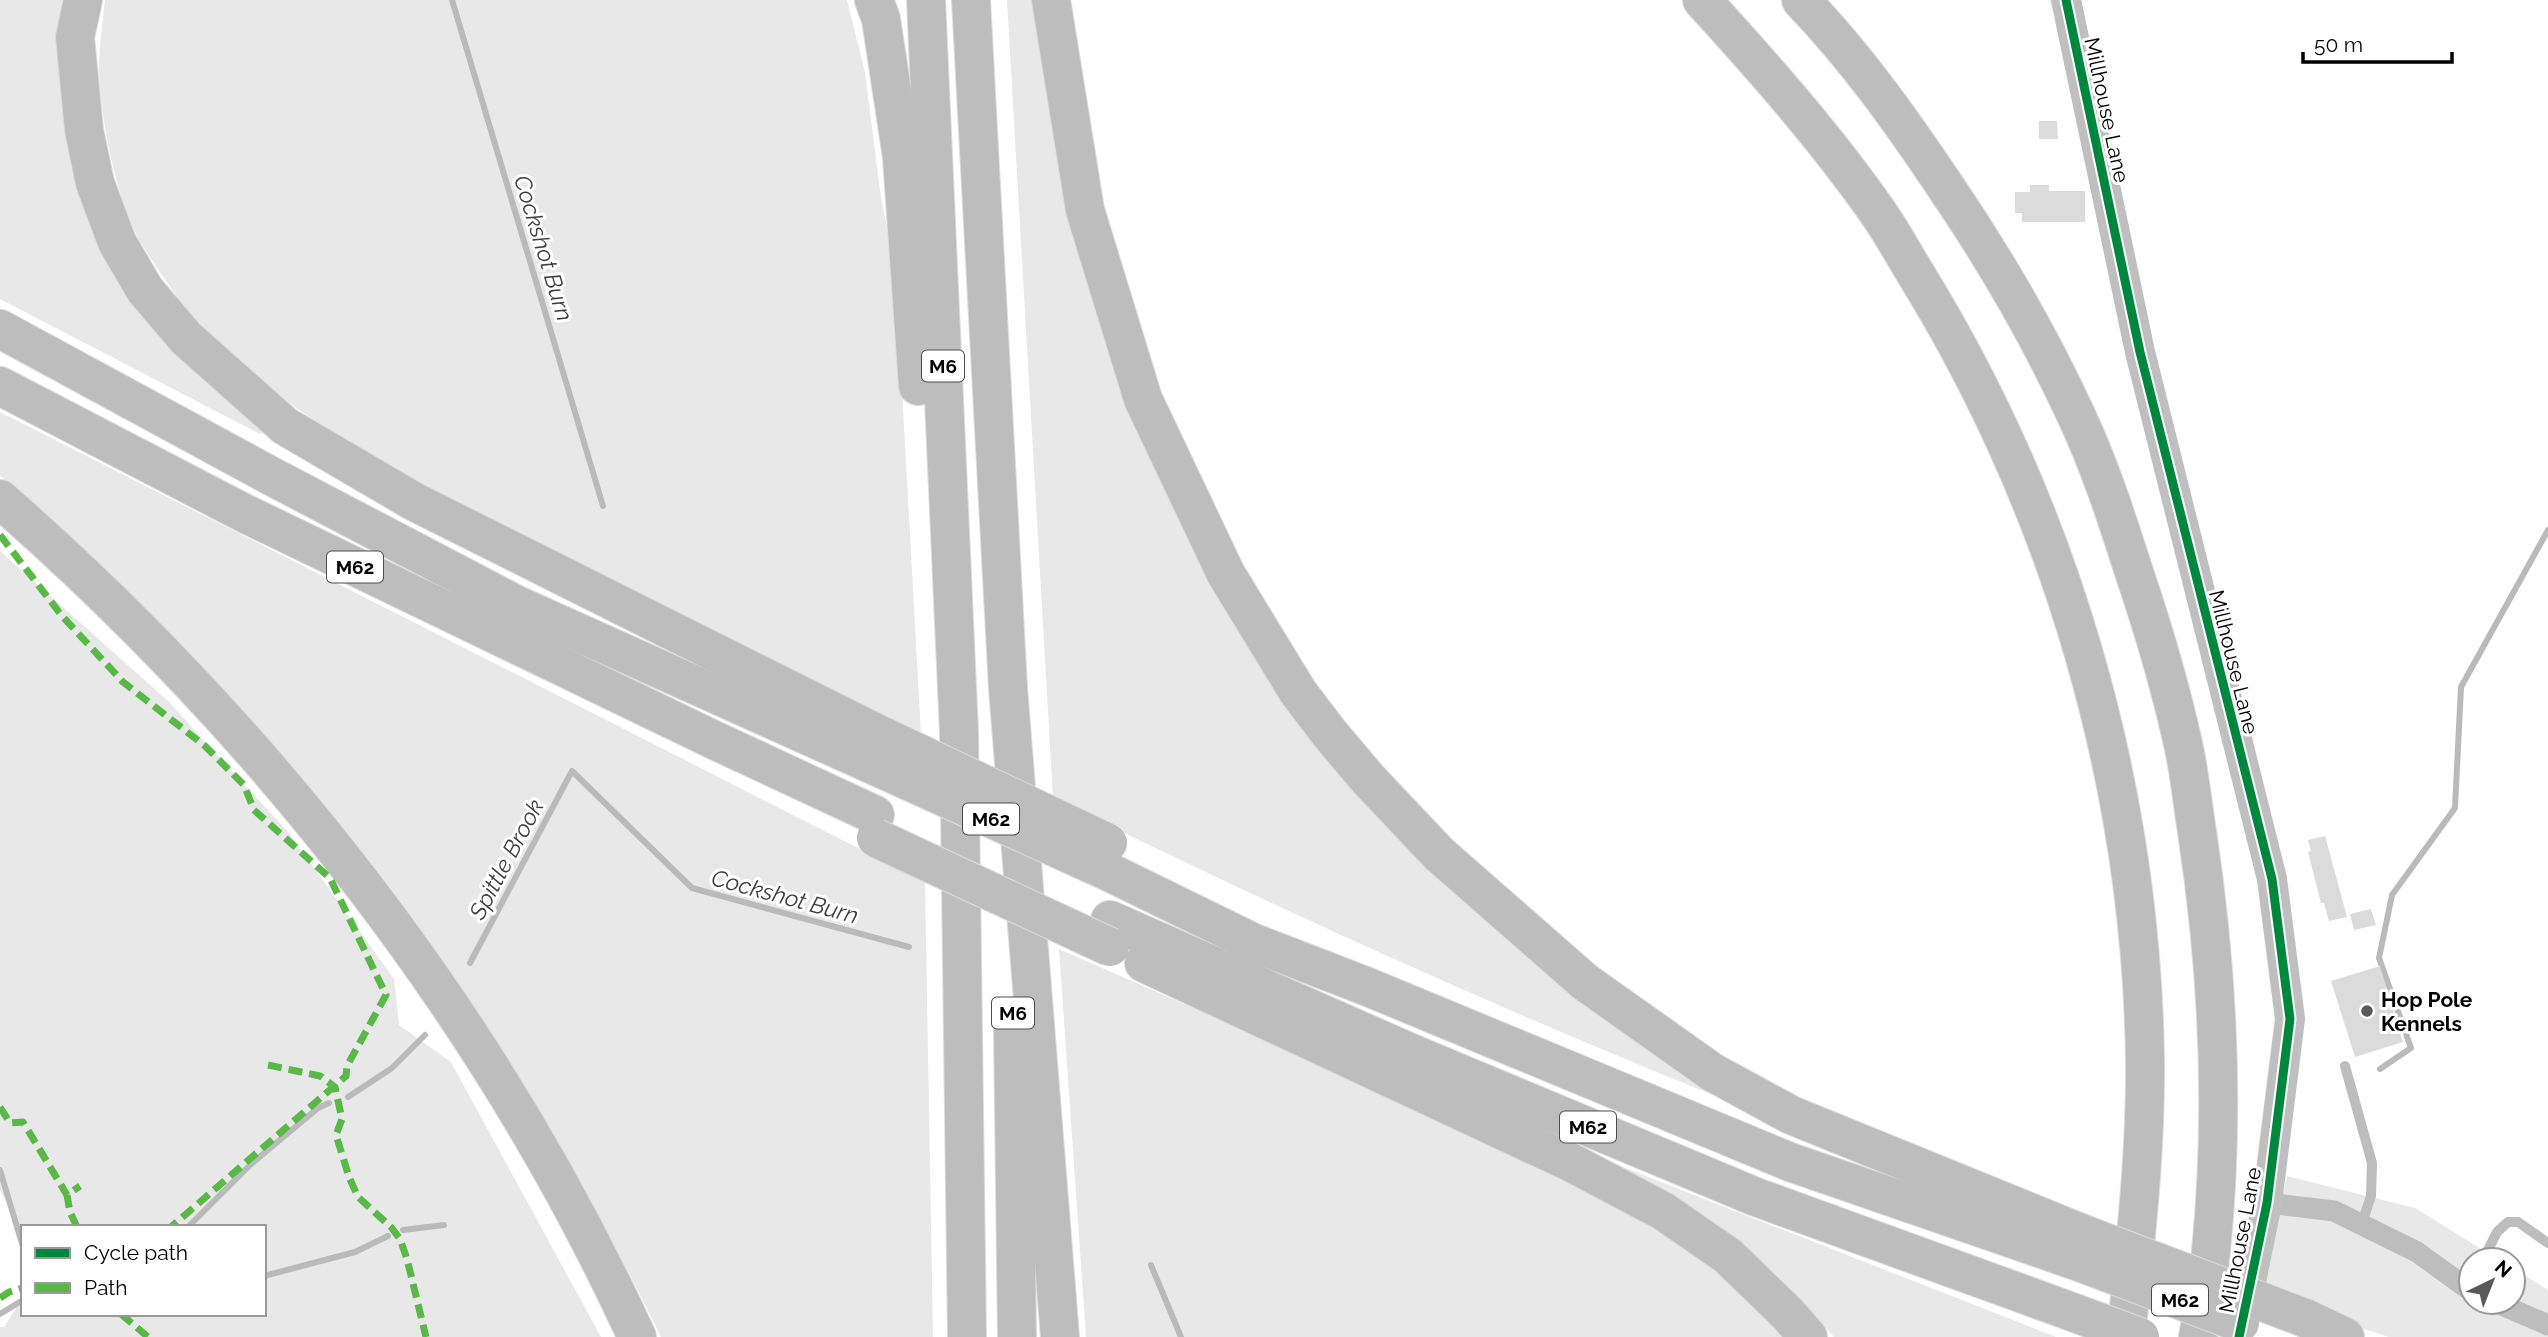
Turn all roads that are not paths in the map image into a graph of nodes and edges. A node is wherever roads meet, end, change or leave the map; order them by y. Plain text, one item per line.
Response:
1 (83, 0) edge
2 (874, 0) edge
3 (926, 0) edge
4 (971, 0) edge
5 (1051, 0) edge
6 (1702, 0) edge
7 (1801, 0) edge
8 (2066, 0) edge
9 (0, 329) edge
10 (0, 386) edge
11 (0, 499) edge
12 (1008, 688) junction
13 (959, 732) junction
14 (872, 748) junction
15 (1110, 933) junction
16 (2345, 1066) dead end
17 (2267, 1203) junction
18 (2362, 1223) junction
19 (2548, 1243) edge
20 (2490, 1246) edge
21 (2084, 1249) junction
22 (2457, 1279) edge
23 (2527, 1316) edge
24 (2548, 1325) edge
25 (2292, 1328) edge
26 (638, 1337) edge
27 (967, 1337) edge
28 (1017, 1337) edge
29 (1060, 1337) edge
30 (1808, 1337) edge
31 (2126, 1337) edge
32 (2140, 1337) edge
33 (2198, 1337) edge
34 (2239, 1337) edge
35 (2345, 1337) edge

1 - 14 highway
2 - 13 highway
3 - 13 highway, M6
4 - 12 highway, M6
5 - 21 highway
6 - 31 highway
7 - 33 highway
8 - 17 street, Millhouse Lane
9 - 14 highway, M62
10 - 15 highway, M62
11 - 26 highway
12 - 28 highway, M6
12 - 29 highway
13 - 27 highway, M6
14 - 21 highway, M62, bridge
15 - 30 highway
15 - 32 highway, M62, bridge
16 - 18 lane
17 - 18 street
17 - 34 street, Millhouse Lane
18 - 22 street
19 - 20 lane
21 - 25 highway, bridge
23 - 24 street
25 - 35 highway

